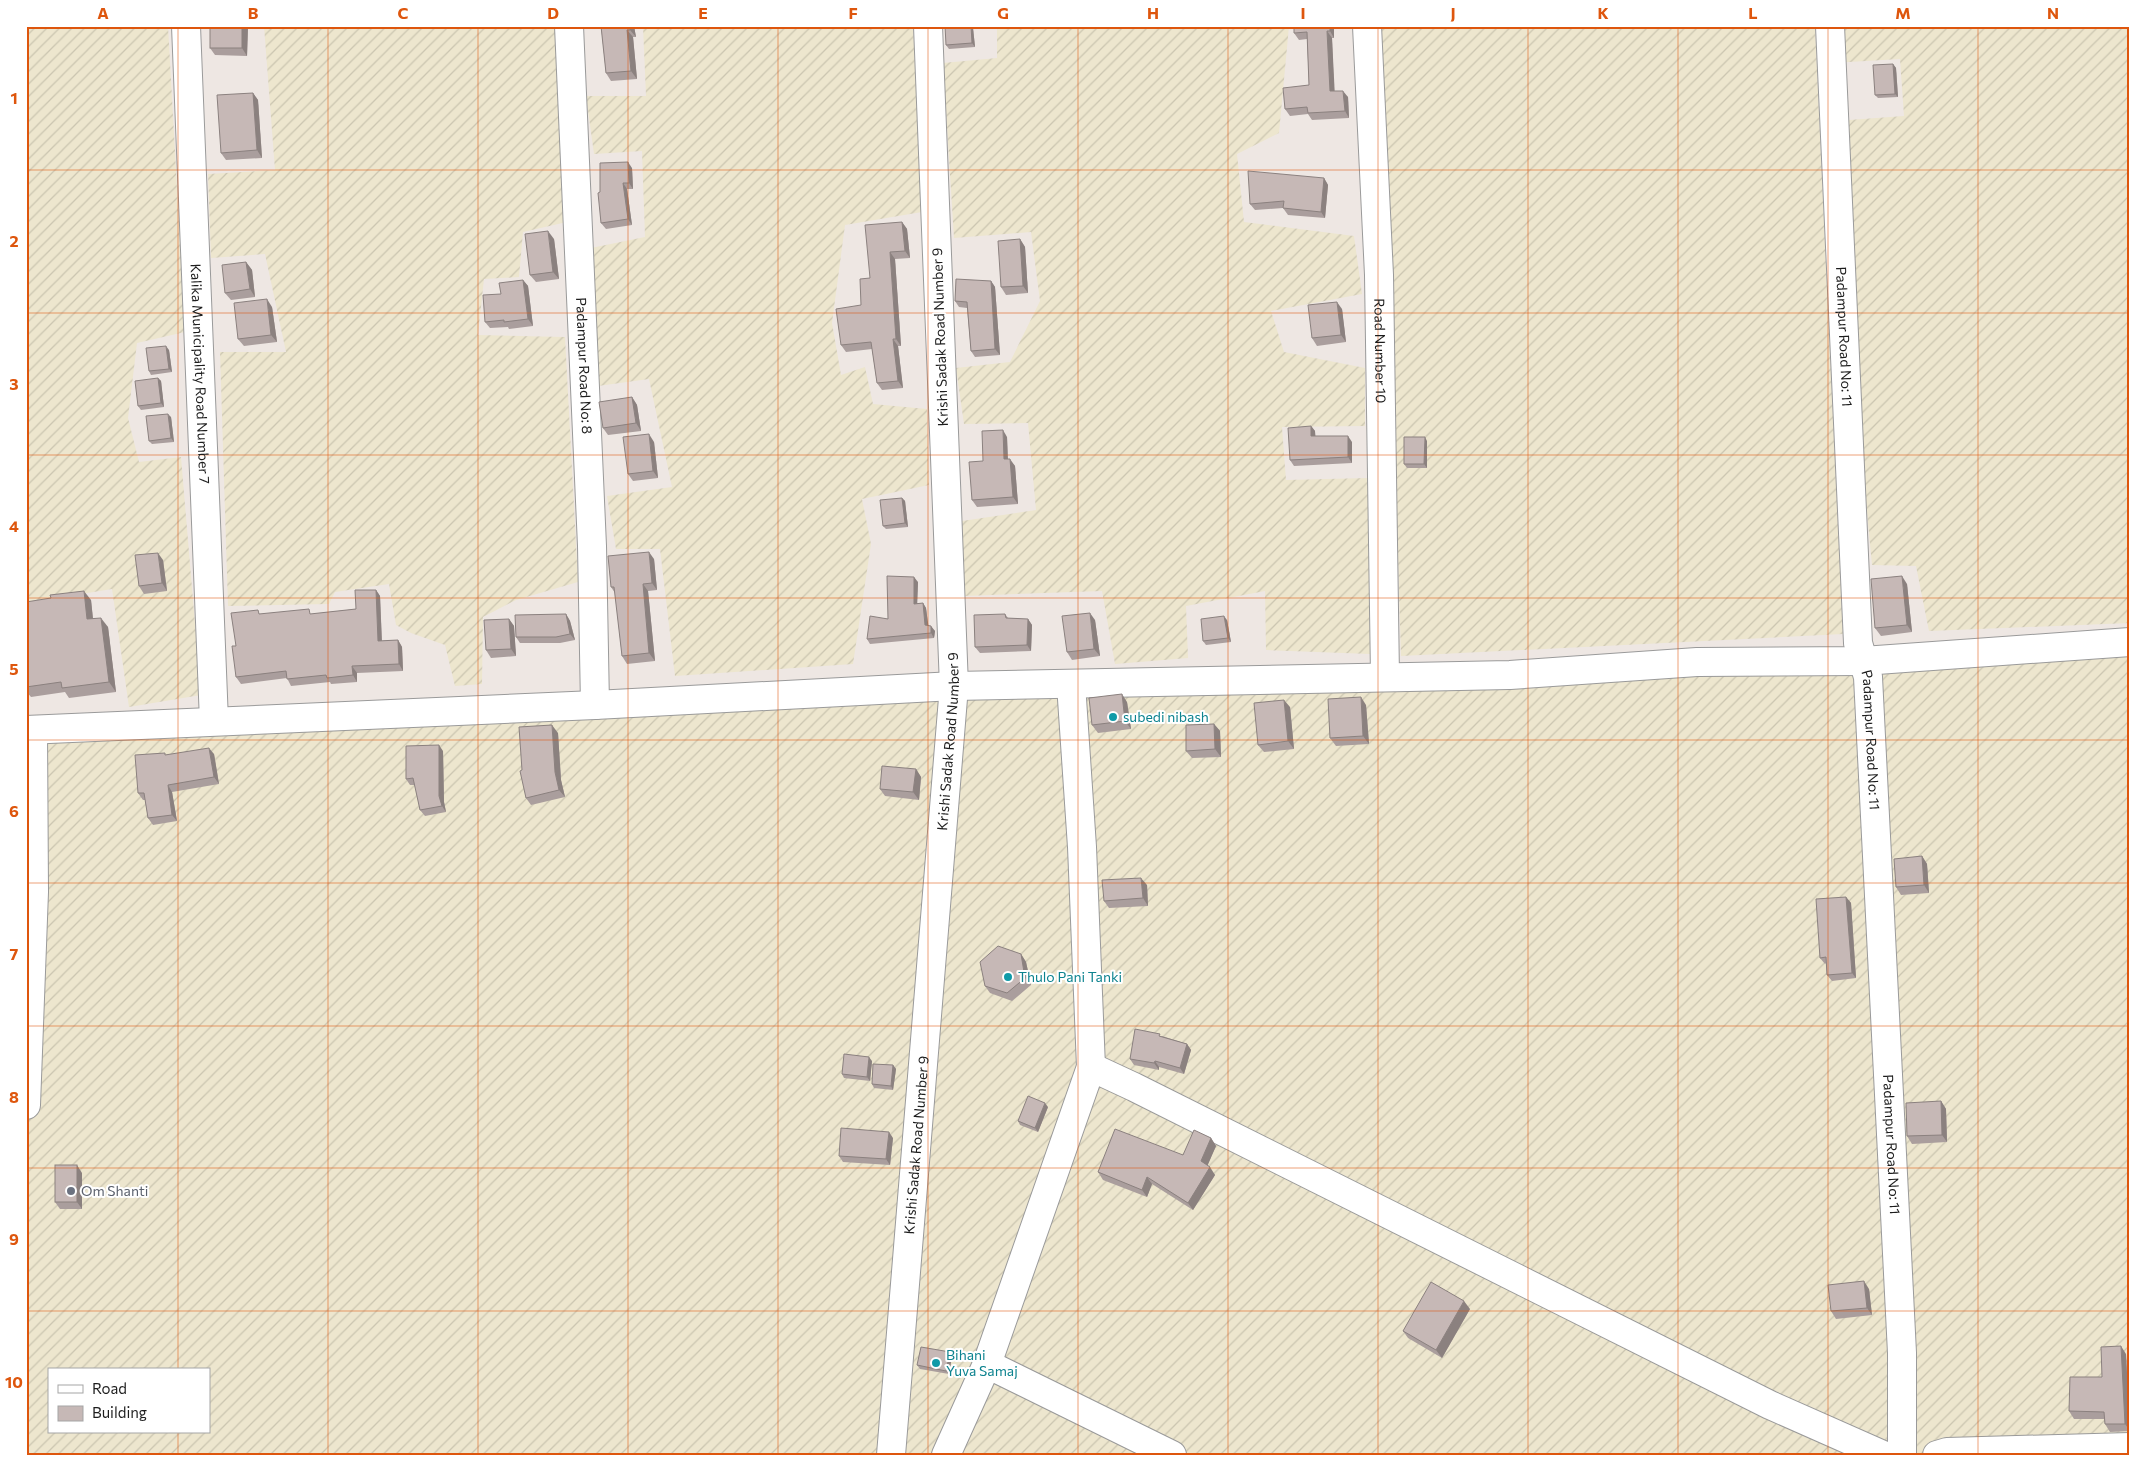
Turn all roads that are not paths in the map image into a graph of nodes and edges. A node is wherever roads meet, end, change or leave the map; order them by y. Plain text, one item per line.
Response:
1 (186, 26) edge
2 (569, 26) edge
3 (928, 26) edge
4 (1367, 26) edge
5 (1830, 26) edge
6 (2130, 642) edge
7 (1863, 661) junction
8 (1385, 676) junction
9 (1070, 684) junction
10 (954, 686) junction
11 (595, 705) junction
12 (214, 721) junction
13 (30, 730) edge
14 (1091, 1067) junction
15 (26, 1105) edge
16 (987, 1364) junction
17 (2130, 1447) edge
18 (891, 1455) edge
19 (946, 1455) edge
20 (1172, 1455) edge
21 (1883, 1455) edge
22 (1902, 1455) edge
23 (1937, 1455) edge

1 - 12 street, Kalika Municipality Road Number 7
2 - 11 street, Padampur Road No: 8
3 - 10 street, Krishi Sadak Road Number 9
4 - 8 street, Road Number 10
5 - 7 street, Padampur Road No: 11
6 - 7 street
7 - 8 street
7 - 22 street, Padampur Road No: 11
8 - 9 street
9 - 10 street
9 - 14 street
10 - 11 street
10 - 18 street, Krishi Sadak Road Number 9
11 - 12 street
12 - 13 street
13 - 15 street
14 - 16 street
14 - 21 street
16 - 19 street
16 - 20 street
17 - 23 street

